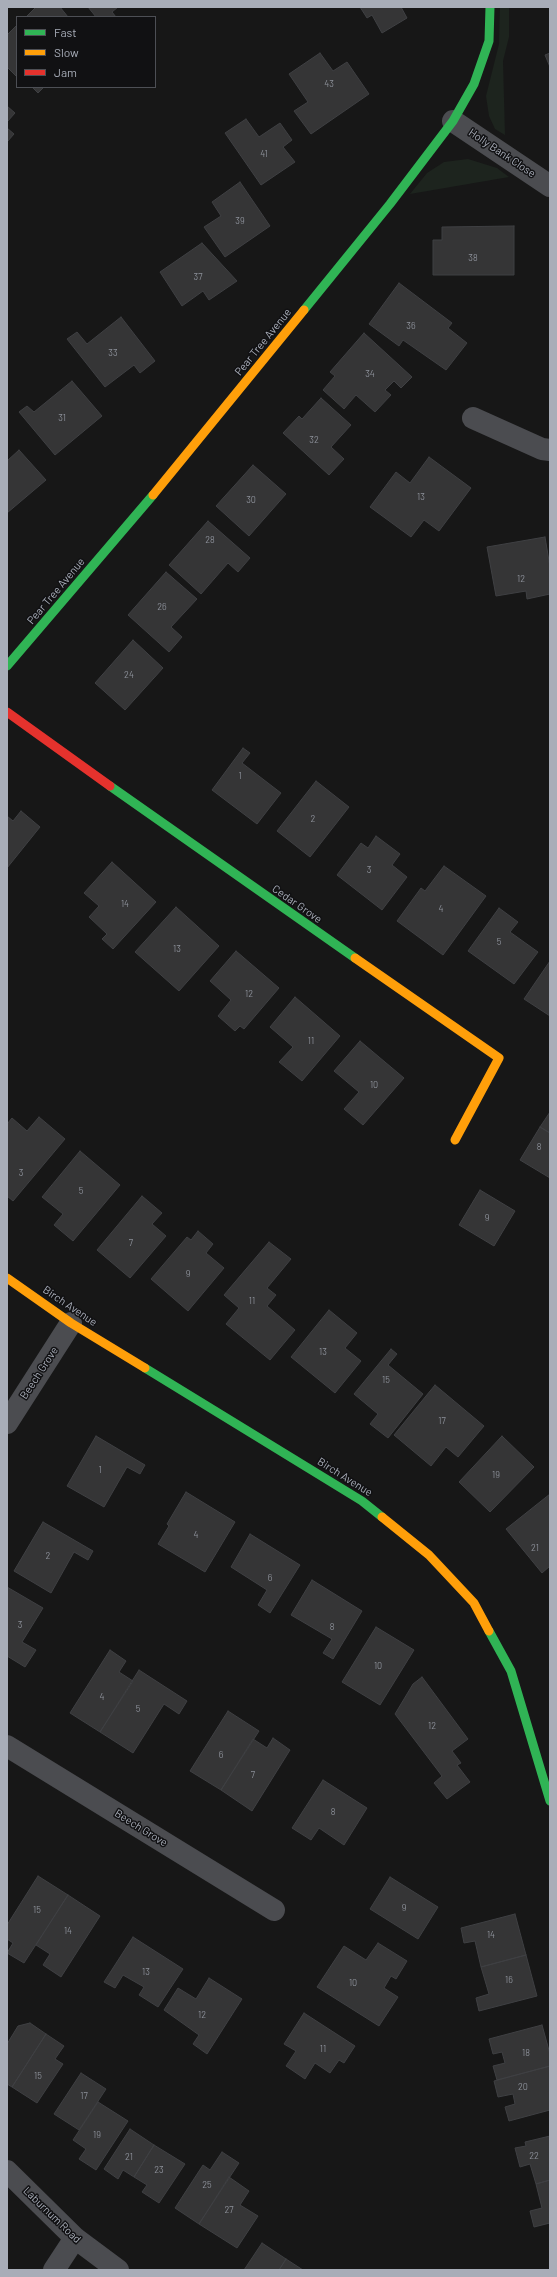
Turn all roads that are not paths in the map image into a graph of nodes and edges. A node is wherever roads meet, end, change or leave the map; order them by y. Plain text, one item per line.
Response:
1 (490, 7) edge
2 (453, 121) junction
3 (550, 186) edge
4 (473, 418) dead end
5 (550, 450) edge
6 (7, 666) edge
7 (7, 712) edge
8 (455, 1140) dead end
9 (7, 1278) edge
10 (71, 1323) junction
11 (7, 1423) edge
12 (7, 1746) edge
13 (550, 1801) edge
14 (274, 1910) dead end
15 (7, 2171) edge
16 (75, 2238) junction
17 (54, 2270) edge
18 (118, 2270) edge

1 - 2 street, Pear Tree Avenue
2 - 3 street, Holly Bank Close
2 - 6 street, Pear Tree Avenue
4 - 5 street
7 - 8 street, Cedar Grove
9 - 10 street, Birch Avenue
10 - 11 street, Beech Grove
10 - 13 street, Birch Avenue
12 - 14 street, Beech Grove
15 - 16 street, Laburnum Road
16 - 17 street
16 - 18 street, Laburnum Road

